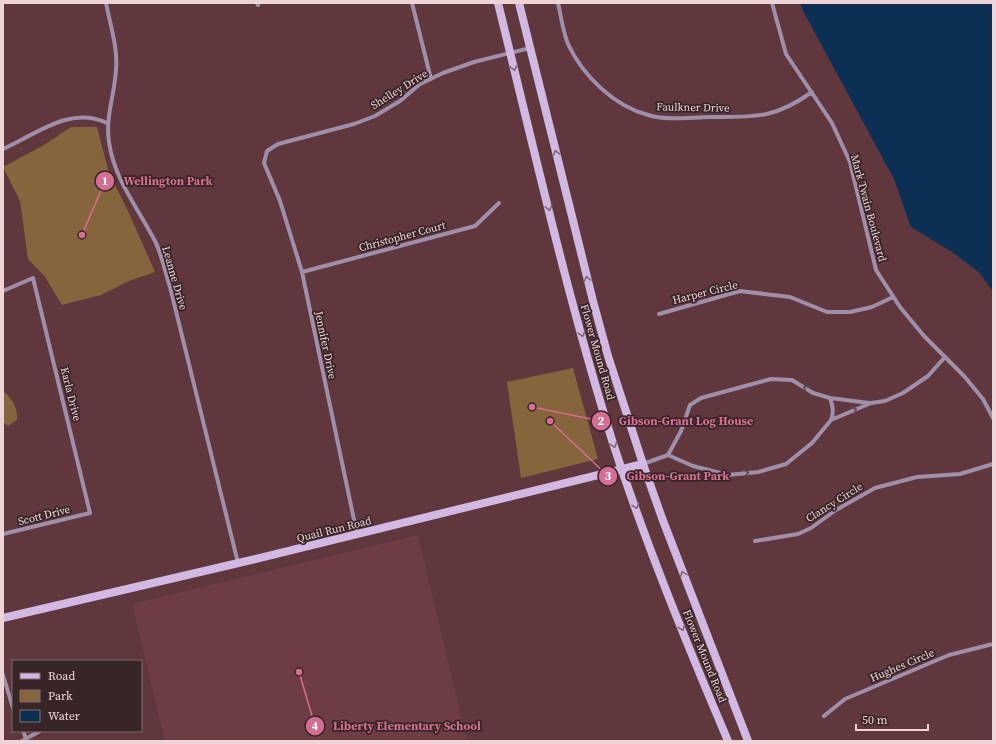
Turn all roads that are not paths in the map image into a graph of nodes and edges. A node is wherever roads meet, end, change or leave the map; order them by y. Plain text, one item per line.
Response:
1 (106, 3) edge
2 (412, 3) edge
3 (498, 3) edge
4 (519, 3) edge
5 (558, 3) edge
6 (772, 3) edge
7 (530, 48) junction
8 (510, 52) junction
9 (431, 79) junction
10 (812, 92) junction
11 (107, 122) junction
12 (3, 149) edge
13 (264, 163) joint
14 (499, 203) dead end
15 (302, 272) junction
16 (3, 290) edge
17 (893, 296) junction
18 (659, 314) dead end
19 (945, 357) junction
20 (830, 398) junction
21 (871, 403) junction
22 (993, 418) edge
23 (831, 420) junction
24 (668, 455) junction
25 (642, 464) junction
26 (993, 464) edge
27 (623, 470) junction
28 (90, 513) joint
29 (3, 534) edge
30 (357, 534) junction
31 (755, 541) dead end
32 (238, 564) junction
33 (3, 618) edge
34 (993, 644) edge
35 (3, 676) edge
36 (12, 705) edge
37 (824, 716) dead end
38 (38, 732) edge
39 (25, 740) edge
40 (728, 741) edge
41 (748, 741) edge

1 - 11 street, Leanne Drive
2 - 9 street
3 - 8 main road, Flower Mound Road
4 - 7 main road, Flower Mound Road
5 - 10 street, Faulkner Drive
6 - 10 street, Mark Twain Boulevard
7 - 8 street, Shelley Drive
25 -> 7 main road, Flower Mound Road
8 - 9 street, Shelley Drive
8 -> 27 main road, Flower Mound Road
9 - 13 street, Shelley Drive
10 - 17 street, Mark Twain Boulevard
11 - 12 street
11 - 32 street, Leanne Drive
13 - 15 street, Jennifer Drive
14 - 15 street, Christopher Court
15 - 30 street, Jennifer Drive
16 - 28 street, Karla Drive
17 - 18 street, Harper Circle
17 - 19 street, Mark Twain Boulevard
19 - 21 street
19 - 22 street, Mark Twain Boulevard
20 - 21 street
20 - 23 street
20 -> 24 street
23 -> 21 street
24 -> 23 street
24 - 25 street, Quail Run Road
25 - 27 main road, Quail Run Road
41 -> 25 main road, Flower Mound Road
26 - 31 street, Clancy Circle
27 - 30 main road, Quail Run Road
27 -> 40 main road, Flower Mound Road
28 - 29 street, Scott Drive
30 - 32 main road, Quail Run Road
32 - 33 main road, Quail Run Road
34 - 37 street, Hughes Circle
35 - 36 street
38 - 39 street

